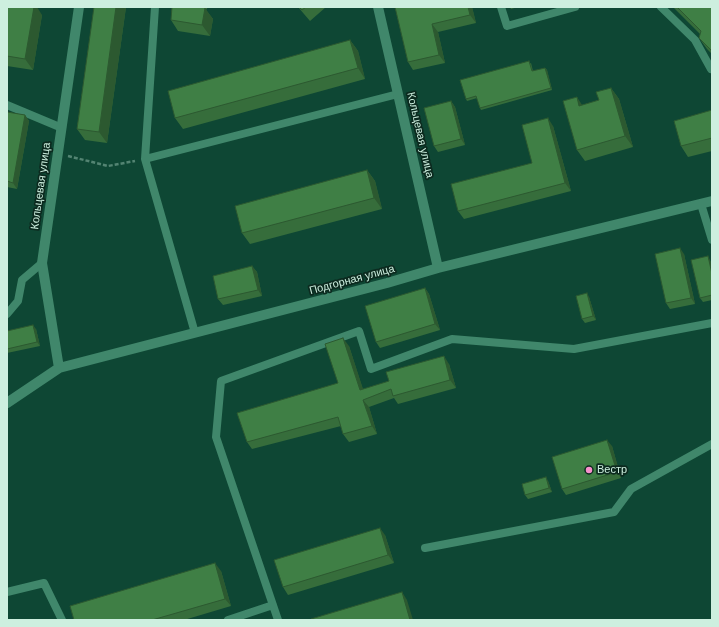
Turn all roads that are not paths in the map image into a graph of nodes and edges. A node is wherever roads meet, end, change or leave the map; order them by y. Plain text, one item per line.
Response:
1 (79, 7) edge
2 (155, 7) edge
3 (378, 7) edge
4 (501, 7) edge
5 (576, 7) edge
6 (661, 7) edge
7 (711, 69) edge
8 (398, 94) junction
9 (7, 106) edge
10 (62, 128) junction
11 (145, 159) junction
12 (712, 201) edge
13 (701, 204) junction
14 (712, 240) edge
15 (42, 263) junction
16 (438, 268) junction
17 (7, 314) edge
18 (712, 323) edge
19 (194, 333) junction
20 (59, 368) junction
21 (7, 403) edge
22 (712, 444) edge
23 (425, 548) dead end
24 (7, 592) edge
25 (273, 605) junction
26 (62, 620) edge
27 (228, 620) edge
28 (278, 620) edge

1 - 10 street, Кольцевая улица
2 - 11 lane
3 - 8 street, Кольцевая улица
4 - 5 lane
6 - 7 lane
8 - 11 lane
8 - 16 street, Кольцевая улица
9 - 10 lane
10 - 15 street, Кольцевая улица
11 - 19 lane
12 - 13 street, Подгорная улица
13 - 14 lane
13 - 16 street, Подгорная улица
15 - 17 lane
15 - 20 street, Кольцевая улица
16 - 19 street, Подгорная улица
18 - 25 lane
19 - 20 street, Подгорная улица
20 - 21 street, Подгорная улица
22 - 23 lane
24 - 26 lane
25 - 27 lane
25 - 28 lane

